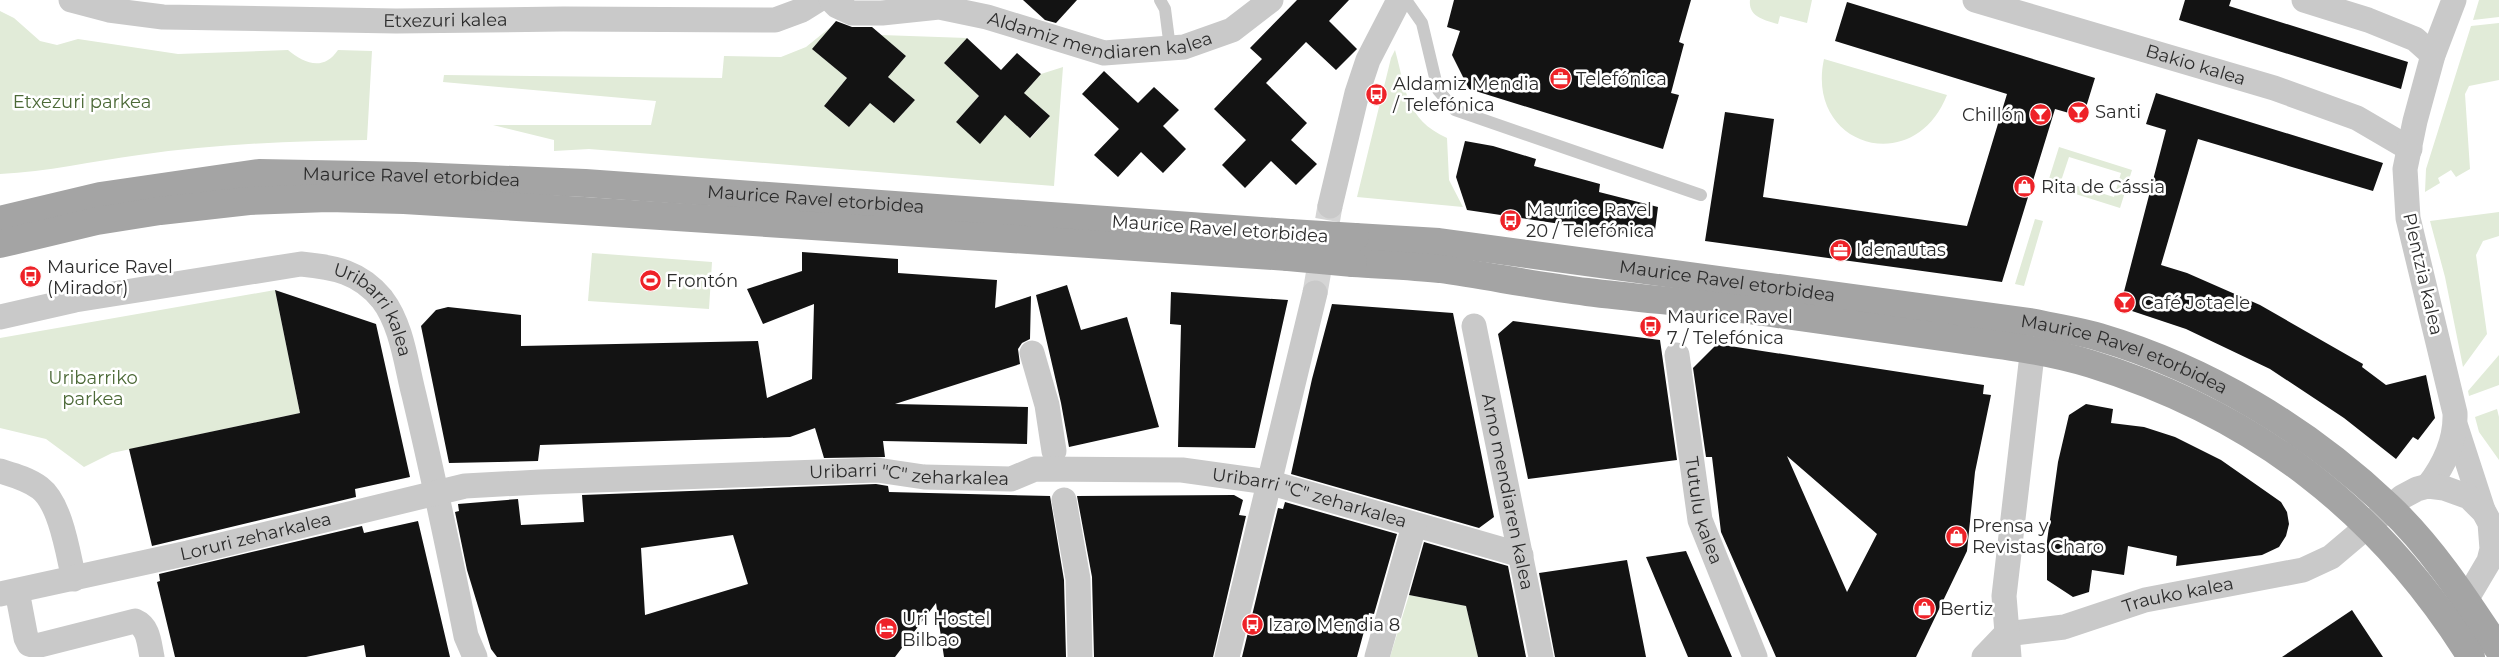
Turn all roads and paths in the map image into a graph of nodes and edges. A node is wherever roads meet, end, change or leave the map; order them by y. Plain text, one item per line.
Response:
1 (71, 0) edge
2 (818, 0) edge
3 (831, 0) edge
4 (1160, 0) edge
5 (1271, 0) edge
6 (1399, 0) edge
7 (1406, 0) edge
8 (1975, 0) edge
9 (2304, 0) edge
10 (2454, 0) edge
11 (1170, 48) junction
12 (2433, 55) junction
13 (2410, 148) junction
14 (1701, 195) dead end
15 (1330, 206) tunnel mouth
16 (0, 220) edge
17 (0, 244) edge
18 (1289, 246) junction
19 (1354, 250) junction
20 (1314, 293) tunnel mouth
21 (0, 317) edge
22 (2036, 323) junction
23 (1474, 326) dead end
24 (2031, 350) junction
25 (1032, 353) dead end
26 (1676, 355) dead end
27 (2456, 428) junction
28 (1054, 451) dead end
29 (0, 471) edge
30 (1268, 482) junction
31 (2428, 486) junction
32 (437, 494) junction
33 (1064, 500) dead end
34 (2389, 507) junction
35 (2492, 516) edge
36 (1414, 526) junction
37 (2369, 526) junction
38 (1521, 555) junction
39 (2494, 560) edge
40 (74, 579) junction
41 (9, 593) edge
42 (2466, 600) junction
43 (2008, 646) edge
44 (2499, 650) edge
45 (152, 657) edge
46 (475, 657) edge
47 (1080, 657) edge
48 (1227, 657) edge
49 (1377, 657) edge
50 (1541, 657) edge
51 (1755, 657) edge
52 (1984, 657) edge
53 (2471, 657) edge

1 - 2 street, Etxezuri kalea
3 - 11 street, Aldamiz mendiaren kalea
4 - 11 lane
5 - 11 street, Aldamiz mendiaren kalea
6 - 15 street
7 - 14 lane
8 - 13 street, Bakio kalea
9 - 12 street
10 - 12 street, Plentzia kalea
12 - 13 street, Plentzia kalea
13 - 27 street, Plentzia kalea
16 - 18 main road, Maurice Ravel etorbidea
17 - 18 main road, Maurice Ravel etorbidea
18 - 19 main road, Maurice Ravel etorbidea, bridge
19 - 22 main road, Maurice Ravel etorbidea
19 - 24 main road, Maurice Ravel etorbidea
20 - 30 street
21 - 32 street, Uribarri kalea
22 - 24 street
22 - 34 main road, Maurice Ravel etorbidea
23 - 38 street, Arno mendiaren kalea
24 - 37 main road, Maurice Ravel etorbidea
24 - 43 street
25 - 28 street
26 - 51 street, Tutulu kalea
27 - 31 street, Plentzia kalea
27 - 35 street
29 - 40 street
30 - 32 street, Uribarri "C" zeharkalea
30 - 36 street, Uribarri "C" zeharkalea
30 - 48 street
31 - 34 street, Trauko kalea
31 - 35 street
32 - 40 street, Loruri zeharkalea
32 - 46 street, Uribarri kalea
33 - 47 street
34 - 37 street, Trauko kalea
34 - 42 main road, Maurice Ravel etorbidea
35 - 39 street
36 - 38 street, Uribarri "C" zeharkalea
36 - 49 street
37 - 43 street, Trauko kalea
37 - 53 main road, Maurice Ravel etorbidea
38 - 50 street, Arno mendiaren kalea
39 - 42 street
40 - 41 street, Loruri zeharkalea
41 - 45 street
42 - 44 main road, Maurice Ravel etorbidea
43 - 52 street

